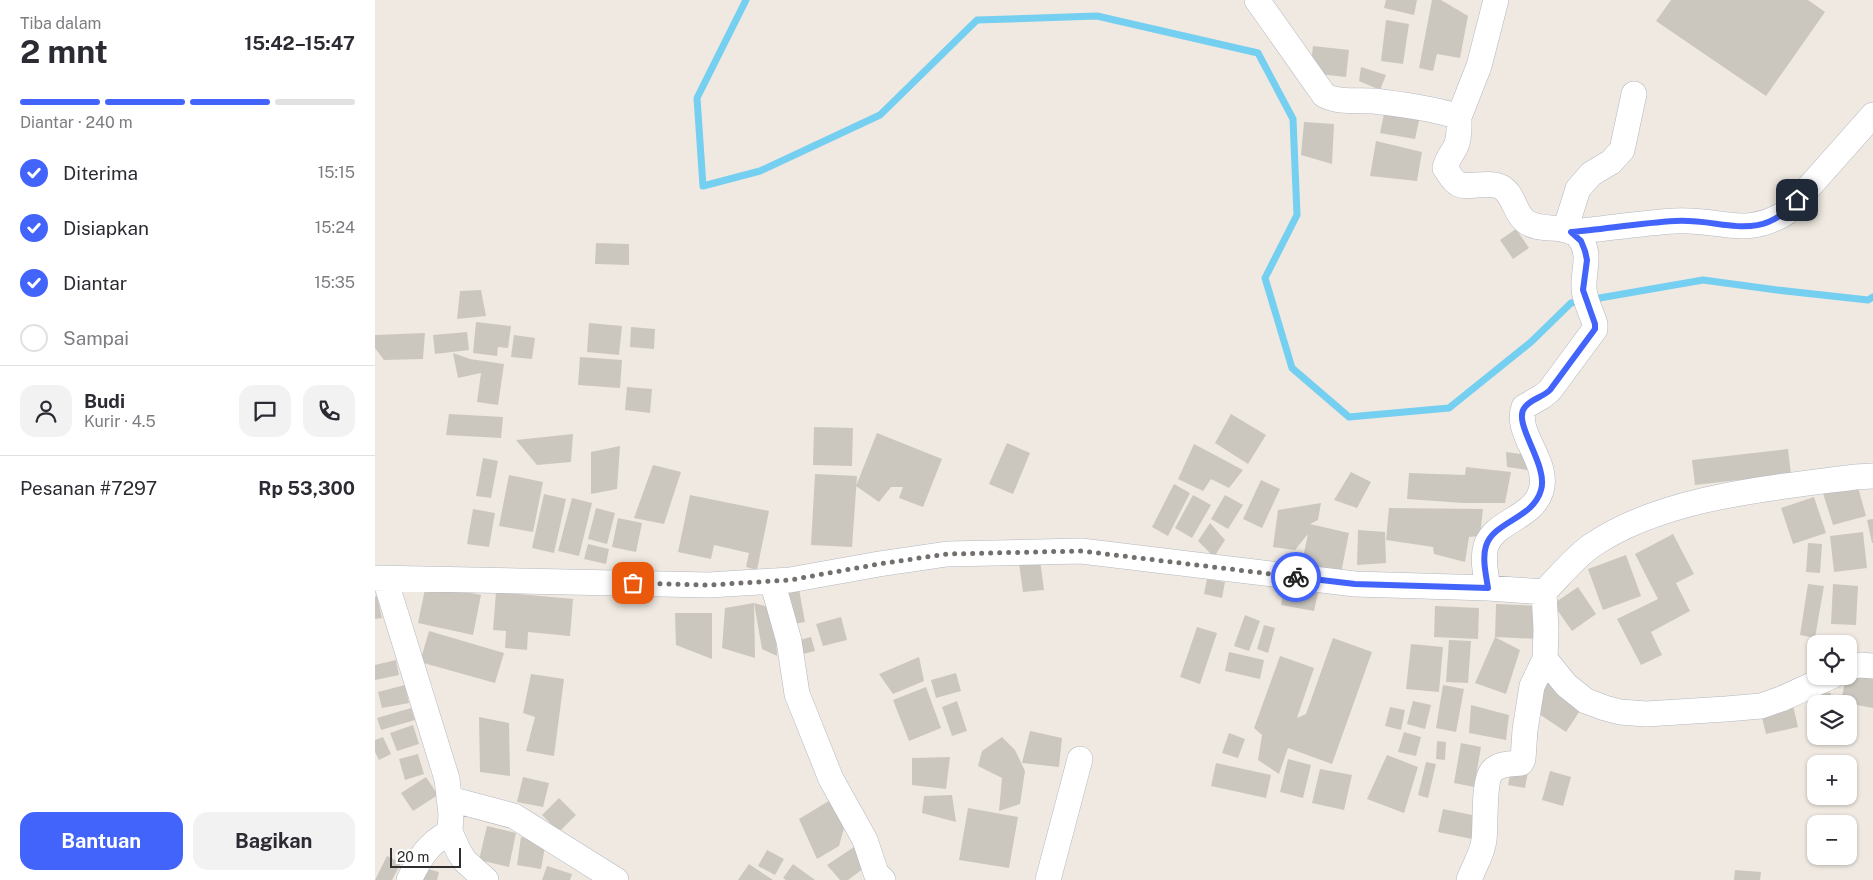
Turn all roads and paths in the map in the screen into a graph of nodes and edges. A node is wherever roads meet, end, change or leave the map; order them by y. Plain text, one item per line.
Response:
1 (1257, 0) edge
2 (1496, 0) edge
3 (1634, 94) dead end
4 (1873, 115) edge
5 (1459, 117) junction
6 (1568, 231) junction
7 (1873, 476) edge
8 (380, 578) edge
9 (772, 581) junction
10 (1488, 588) junction
11 (1544, 592) junction
12 (1545, 659) junction
13 (1857, 666) edge
14 (1873, 666) edge
15 (1812, 685) edge
16 (1079, 759) dead end
17 (450, 799) junction
18 (450, 832) junction
19 (409, 880) edge
20 (485, 880) edge
21 (615, 880) edge
22 (883, 880) edge
23 (1048, 880) edge
24 (1469, 880) edge

1 - 5 street
2 - 5 street
3 - 6 street
4 - 6 street
5 - 6 street
6 - 10 street
7 - 11 street
8 - 9 street
8 - 17 street
9 - 10 street
9 - 22 street
10 - 11 street
11 - 12 street
12 - 15 street
12 - 24 street
13 - 14 street
16 - 23 street
17 - 18 street
17 - 21 street
18 - 19 street
18 - 20 street

